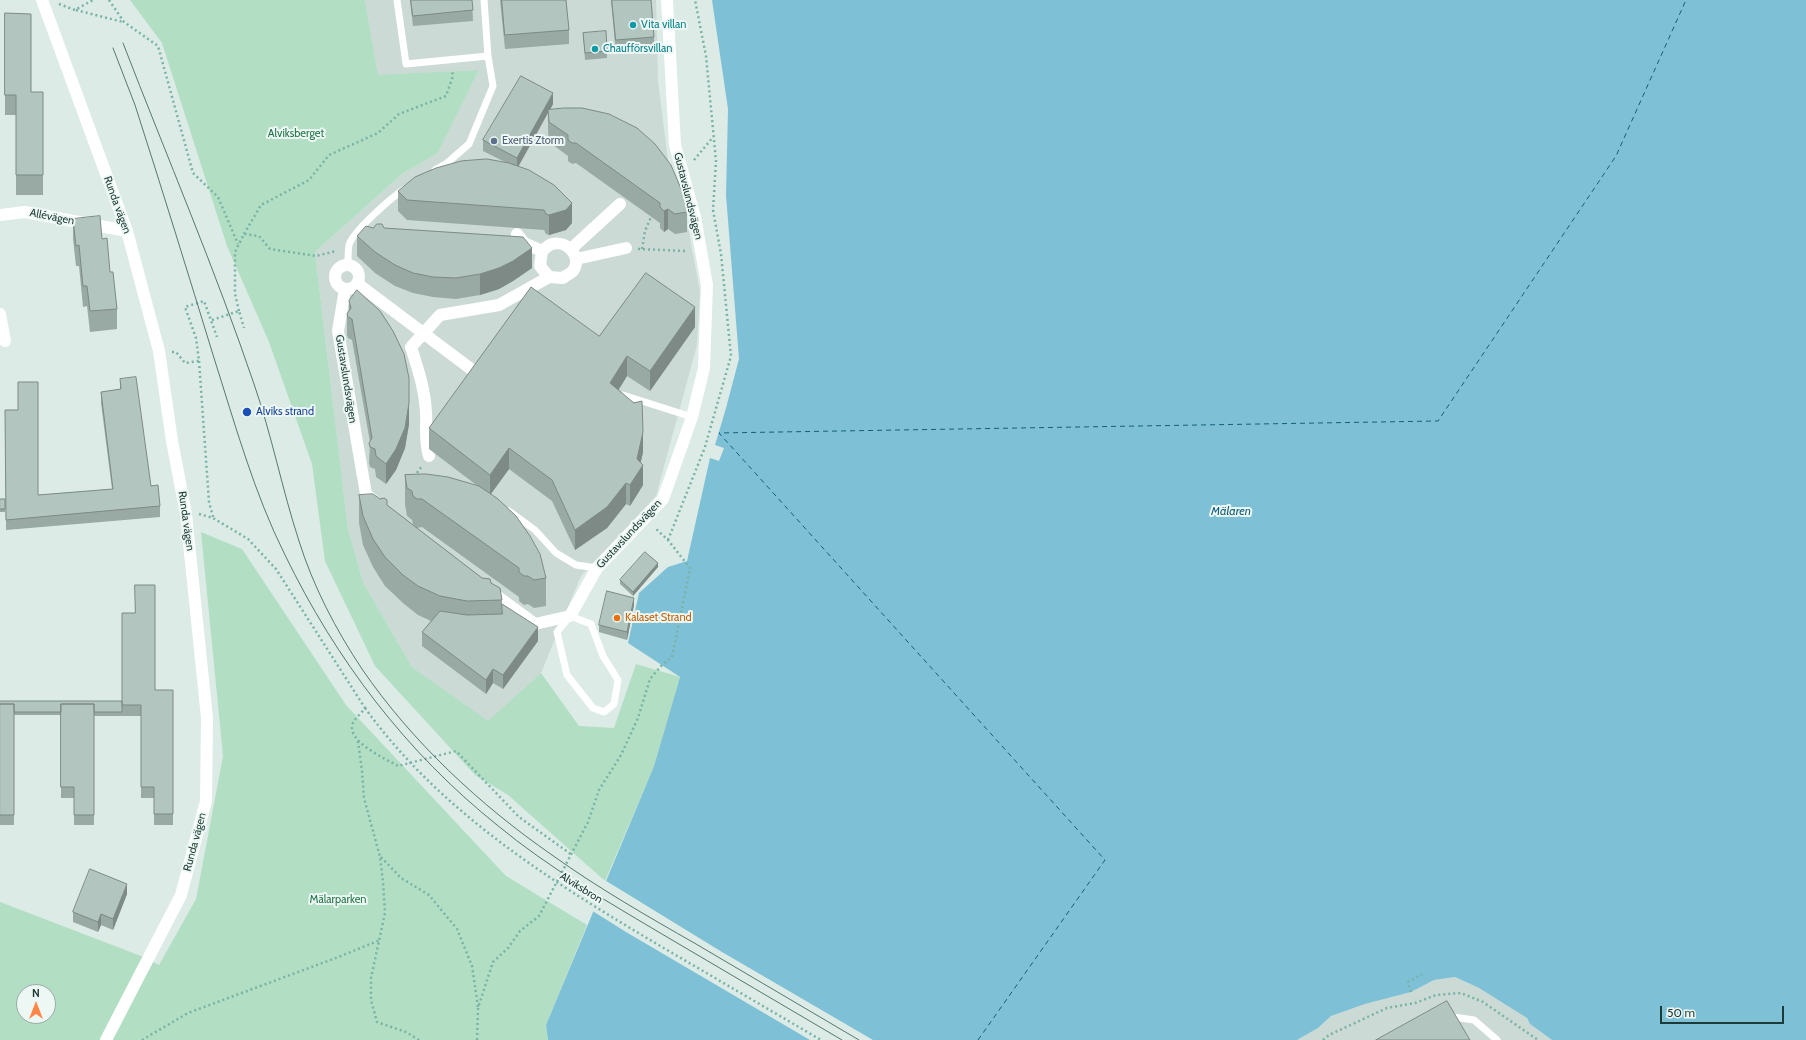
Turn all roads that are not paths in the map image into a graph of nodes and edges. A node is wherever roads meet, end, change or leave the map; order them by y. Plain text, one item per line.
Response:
1 (397, 0) edge
2 (484, 0) edge
3 (667, 0) edge
4 (48, 1) edge
5 (488, 56) junction
6 (429, 174) edge
7 (411, 185) edge
8 (620, 204) dead end
9 (0, 215) edge
10 (127, 231) junction
11 (517, 234) dead end
12 (626, 248) road end
13 (542, 251) junction
14 (574, 254) junction
15 (348, 264) junction
16 (549, 277) junction
17 (358, 284) junction
18 (345, 289) junction
19 (0, 314) edge
20 (423, 332) junction
21 (5, 341) dead end
22 (475, 372) edge
23 (623, 395) edge
24 (692, 417) junction
25 (429, 456) road end
26 (504, 507) edge
27 (386, 512) edge
28 (596, 568) junction
29 (478, 582) edge
30 (570, 616) junction
31 (1439, 1015) edge
32 (106, 1040) edge
33 (1497, 1040) edge

1 - 5 lane
2 - 5 lane
3 - 24 street, Gustavslundsvägen
4 - 10 street, Runda vägen
5 - 6 lane
7 - 15 lane
8 - 14 street
9 - 10 street, Allévägen
10 - 32 street, Runda vägen
11 - 13 street
12 - 14 street
13 - 14 street
13 - 16 street
14 - 16 street
15 - 17 street
15 - 18 street
16 - 20 street
17 - 18 street
17 - 20 street
18 - 27 street, Gustavslundsvägen
19 - 21 street
20 - 22 street
20 - 25 street
23 - 24 lane
24 - 28 street, Gustavslundsvägen
26 - 28 lane
28 - 30 street, Gustavslundsvägen
29 - 30 street
30 - 30 lane
31 - 33 lane

